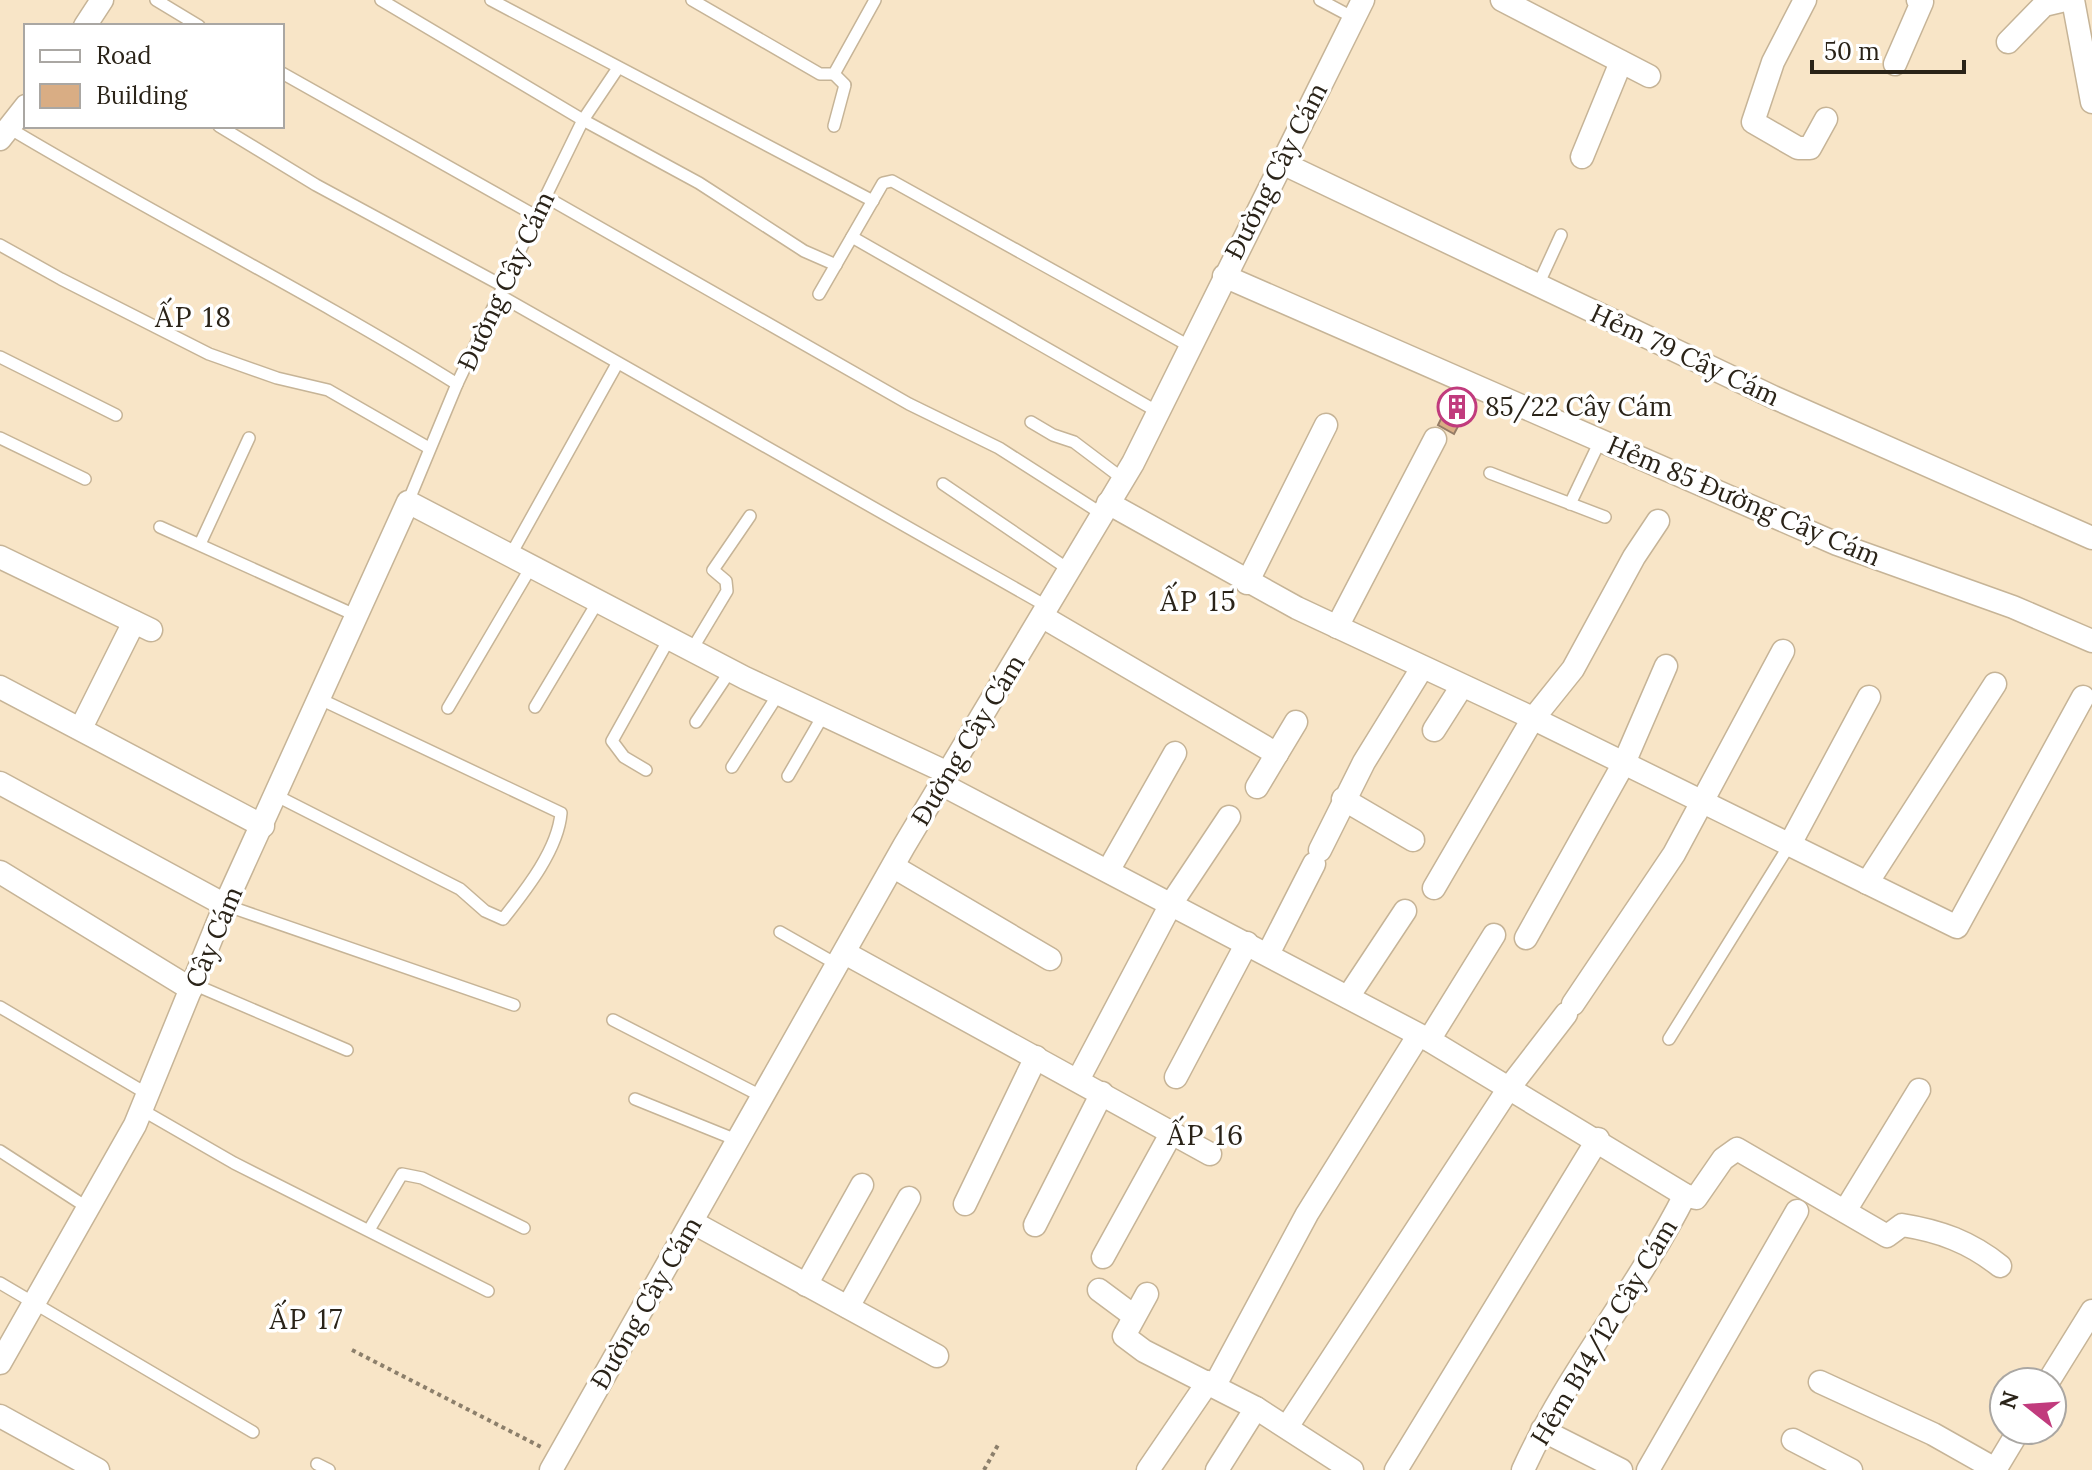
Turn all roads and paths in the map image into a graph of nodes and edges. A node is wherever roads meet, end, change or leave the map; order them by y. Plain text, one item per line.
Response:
1 (102, 0) edge
2 (156, 0) edge
3 (381, 0) edge
4 (491, 0) edge
5 (692, 0) edge
6 (875, 0) edge
7 (1320, 0) edge
8 (1502, 0) edge
9 (1805, 0) edge
10 (1918, 0) edge
11 (2065, 0) edge
12 (2073, 0) edge
13 (1359, 9) edge
14 (86, 24) edge
15 (196, 24) edge
16 (2008, 42) dead end
17 (1621, 62) junction
18 (1895, 64) dead end
19 (618, 68) junction
20 (284, 74) edge
21 (834, 74) junction
22 (1649, 76) dead end
23 (2092, 102) edge
24 (24, 108) edge
25 (1826, 119) dead end
26 (583, 120) junction
27 (834, 126) dead end
28 (222, 128) edge
29 (4, 133) edge
30 (1582, 157) dead end
31 (1282, 163) junction
32 (546, 197) junction
33 (873, 201) junction
34 (536, 216) junction
35 (1561, 235) dead end
36 (852, 237) junction
37 (0, 245) edge
38 (836, 265) junction
39 (1224, 276) junction
40 (1538, 285) junction
41 (501, 291) junction
42 (819, 294) dead end
43 (1191, 347) junction
44 (0, 357) edge
45 (617, 364) junction
46 (457, 384) junction
47 (1158, 412) junction
48 (116, 415) dead end
49 (1031, 422) dead end
50 (1326, 425) dead end
51 (0, 438) edge
52 (249, 438) dead end
53 (1435, 439) dead end
54 (1600, 441) junction
55 (429, 448) junction
56 (1490, 473) dead end
57 (85, 479) dead end
58 (1123, 479) junction
59 (943, 484) dead end
60 (408, 502) junction
61 (1570, 504) junction
62 (1105, 509) junction
63 (750, 516) dead end
64 (1605, 517) dead end
65 (1658, 521) dead end
66 (160, 527) dead end
67 (2092, 538) edge
68 (200, 544) junction
69 (510, 556) junction
70 (0, 557) edge
71 (531, 567) junction
72 (1068, 569) junction
73 (1247, 583) junction
74 (597, 603) junction
75 (1046, 612) junction
76 (357, 616) junction
77 (1337, 627) junction
78 (669, 639) junction
79 (2092, 641) edge
80 (691, 651) junction
81 (1783, 651) dead end
82 (1666, 666) dead end
83 (1422, 668) junction
84 (730, 671) junction
85 (1995, 684) dead end
86 (1462, 686) junction
87 (0, 687) edge
88 (779, 693) junction
89 (1869, 697) dead end
90 (2083, 697) dead end
91 (320, 699) junction
92 (535, 707) dead end
93 (448, 708) dead end
94 (825, 713) junction
95 (1532, 720) junction
96 (696, 722) dead end
97 (1296, 722) dead end
98 (81, 728) junction
99 (1434, 730) dead end
100 (1175, 753) dead end
101 (1277, 754) junction
102 (1624, 763) junction
103 (732, 767) dead end
104 (646, 770) dead end
105 (788, 776) dead end
106 (946, 779) junction
107 (0, 783) edge
108 (1257, 787) dead end
109 (277, 796) junction
110 (1343, 799) junction
111 (1700, 799) junction
112 (1229, 817) dead end
113 (263, 826) junction
114 (1413, 840) dead end
115 (1790, 844) junction
116 (894, 867) junction
117 (1108, 871) junction
118 (0, 872) edge
119 (1867, 883) junction
120 (1434, 888) dead end
121 (1171, 904) junction
122 (225, 905) junction
123 (1405, 911) dead end
124 (780, 932) dead end
125 (1494, 935) dead end
126 (1526, 938) dead end
127 (1247, 943) junction
128 (1268, 954) junction
129 (842, 959) junction
130 (1050, 959) dead end
131 (192, 987) junction
132 (1348, 997) junction
133 (514, 1005) dead end
134 (0, 1007) edge
135 (613, 1020) dead end
136 (1423, 1038) junction
137 (1669, 1039) dead end
138 (347, 1050) dead end
139 (1036, 1057) junction
140 (1176, 1077) dead end
141 (1078, 1080) junction
142 (1509, 1088) junction
143 (1919, 1090) dead end
144 (1102, 1093) junction
145 (764, 1097) junction
146 (635, 1099) dead end
147 (145, 1103) junction
148 (1172, 1132) junction
149 (1598, 1139) junction
150 (739, 1141) junction
151 (0, 1151) edge
152 (1210, 1154) dead end
153 (862, 1185) dead end
154 (1685, 1195) junction
155 (909, 1198) dead end
156 (965, 1204) dead end
157 (88, 1208) junction
158 (1797, 1211) dead end
159 (1845, 1211) junction
160 (692, 1222) junction
161 (1035, 1225) dead end
162 (524, 1228) dead end
163 (369, 1230) junction
164 (1103, 1257) dead end
165 (2000, 1266) dead end
166 (0, 1283) edge
167 (806, 1285) junction
168 (1099, 1290) dead end
169 (488, 1291) dead end
170 (1147, 1294) dead end
171 (36, 1301) junction
172 (848, 1307) junction
173 (2092, 1311) edge
174 (1134, 1316) junction
175 (2086, 1336) edge
176 (352, 1350) dead end
177 (2, 1356) edge
178 (937, 1356) dead end
179 (2061, 1366) edge
180 (1820, 1382) dead end
181 (1212, 1384) junction
182 (1256, 1408) junction
183 (0, 1416) edge
184 (1287, 1427) junction
185 (1542, 1430) junction
186 (253, 1432) dead end
187 (1793, 1440) dead end
188 (998, 1445) dead end
189 (2009, 1446) edge
190 (555, 1463) edge
191 (317, 1464) dead end
192 (98, 1470) edge
193 (329, 1470) edge
194 (984, 1470) edge
195 (1148, 1470) edge
196 (1217, 1470) edge
197 (1352, 1470) edge
198 (1396, 1470) edge
199 (1523, 1470) edge
200 (1621, 1470) edge
201 (1648, 1470) edge
202 (1851, 1470) edge
203 (1995, 1470) edge

1 - 14 street
2 - 15 lane
3 - 26 lane
4 - 19 lane
5 - 21 lane
6 - 21 lane
7 - 13 lane
8 - 17 street
9 - 25 street
10 - 18 street
11 - 16 street
12 - 23 street
13 - 31 street, Đường Cây Cám
17 - 22 street
17 - 30 street
19 - 26 lane, Đường Cây Cám
19 - 33 lane
20 - 34 lane
21 - 27 lane
24 - 29 street
26 - 32 lane, Đường Cây Cám
26 - 38 lane
28 - 41 lane
29 - 46 lane
31 - 39 street, Đường Cây Cám
31 - 40 street, Hẻm 79 Cây Cám
32 - 34 lane, Đường Cây Cám
32 - 62 lane
33 - 36 lane
33 - 43 lane
34 - 41 lane, Đường Cây Cám
35 - 40 lane
36 - 38 lane
36 - 47 lane
37 - 55 lane
38 - 42 lane
39 - 43 street, Đường Cây Cám
39 - 54 street, Hẻm 85 Đường Cây Cám
40 - 67 street, Hẻm 79 Cây Cám
41 - 45 lane
41 - 46 lane, Đường Cây Cám
43 - 47 street, Đường Cây Cám
44 - 48 lane
45 - 69 lane
45 - 75 lane
46 - 55 lane, Đường Cây Cám
47 - 58 street, Đường Cây Cám
49 - 58 lane
50 - 73 street
51 - 57 lane
52 - 68 lane
53 - 77 street
54 - 61 lane
54 - 79 street, Hẻm 85 Đường Cây Cám
55 - 60 lane, Đường Cây Cám
56 - 61 lane
58 - 62 street, Đường Cây Cám
59 - 72 lane
60 - 69 street
60 - 76 street, Cây Cám
61 - 64 lane
62 - 72 street, Đường Cây Cám
62 - 73 street
63 - 80 lane
65 - 95 street
66 - 68 lane
68 - 76 lane
69 - 71 street
70 - 98 street
71 - 74 street
71 - 93 lane
72 - 75 street, Đường Cây Cám
73 - 77 street
74 - 78 street
74 - 92 lane
75 - 101 street
75 - 106 street, Đường Cây Cám
76 - 91 street, Cây Cám
77 - 83 street
78 - 80 street
78 - 104 lane
80 - 84 street
81 - 111 street
82 - 102 street
83 - 86 street
83 - 110 street
84 - 88 street
84 - 96 lane
85 - 119 street
86 - 95 street
86 - 99 street
87 - 98 street
88 - 94 street
88 - 103 lane
89 - 115 street
90 - 119 street
91 - 109 street, Cây Cám
91 - 109 lane
94 - 105 lane
94 - 106 street
95 - 102 street
95 - 120 street
97 - 101 street
98 - 113 street
100 - 117 street
101 - 108 street
102 - 111 street
102 - 126 street
106 - 116 street, Đường Cây Cám
106 - 117 street
107 - 122 street
109 - 113 street, Cây Cám
110 - 114 street
110 - 128 street
111 - 115 street
111 - 142 street
112 - 121 street
113 - 122 street, Cây Cám
115 - 119 street
115 - 137 lane
116 - 129 street, Đường Cây Cám
116 - 130 street
117 - 121 street
118 - 131 street
121 - 127 street
121 - 141 street
122 - 131 street, Cây Cám
122 - 133 lane
123 - 132 street
124 - 129 lane
125 - 136 street
127 - 128 street
127 - 140 street
128 - 132 street
129 - 139 street
129 - 145 street, Đường Cây Cám
131 - 138 lane
131 - 147 street, Cây Cám
132 - 136 street
134 - 147 lane
135 - 145 lane
136 - 142 street
136 - 181 street
139 - 141 street
139 - 156 street
141 - 144 street
142 - 149 street
142 - 184 street
143 - 159 street
144 - 148 street
144 - 161 street
145 - 150 street, Đường Cây Cám
146 - 150 lane
147 - 157 street, Cây Cám
147 - 163 lane
148 - 152 street
148 - 164 street
149 - 154 street
149 - 198 street
150 - 160 street, Đường Cây Cám
151 - 157 lane
153 - 167 street
154 - 159 street
154 - 185 street, Hẻm B14/12 Cây Cám
155 - 172 street
157 - 171 street, Cây Cám
158 - 201 street
159 - 165 street
160 - 167 street
160 - 190 street, Đường Cây Cám
162 - 163 lane
163 - 169 lane
166 - 171 lane
167 - 172 street
168 - 174 street
170 - 174 street
171 - 177 street, Cây Cám
171 - 186 lane
172 - 178 street
173 - 175 street
174 - 181 street
175 - 179 street
176 - 190 path
180 - 203 street
181 - 182 street
181 - 195 street
182 - 184 street
182 - 196 street
183 - 192 street
184 - 197 street
185 - 199 street, Hẻm B14/12 Cây Cám
185 - 200 street
187 - 202 street
188 - 194 path
189 - 203 street
191 - 193 lane

